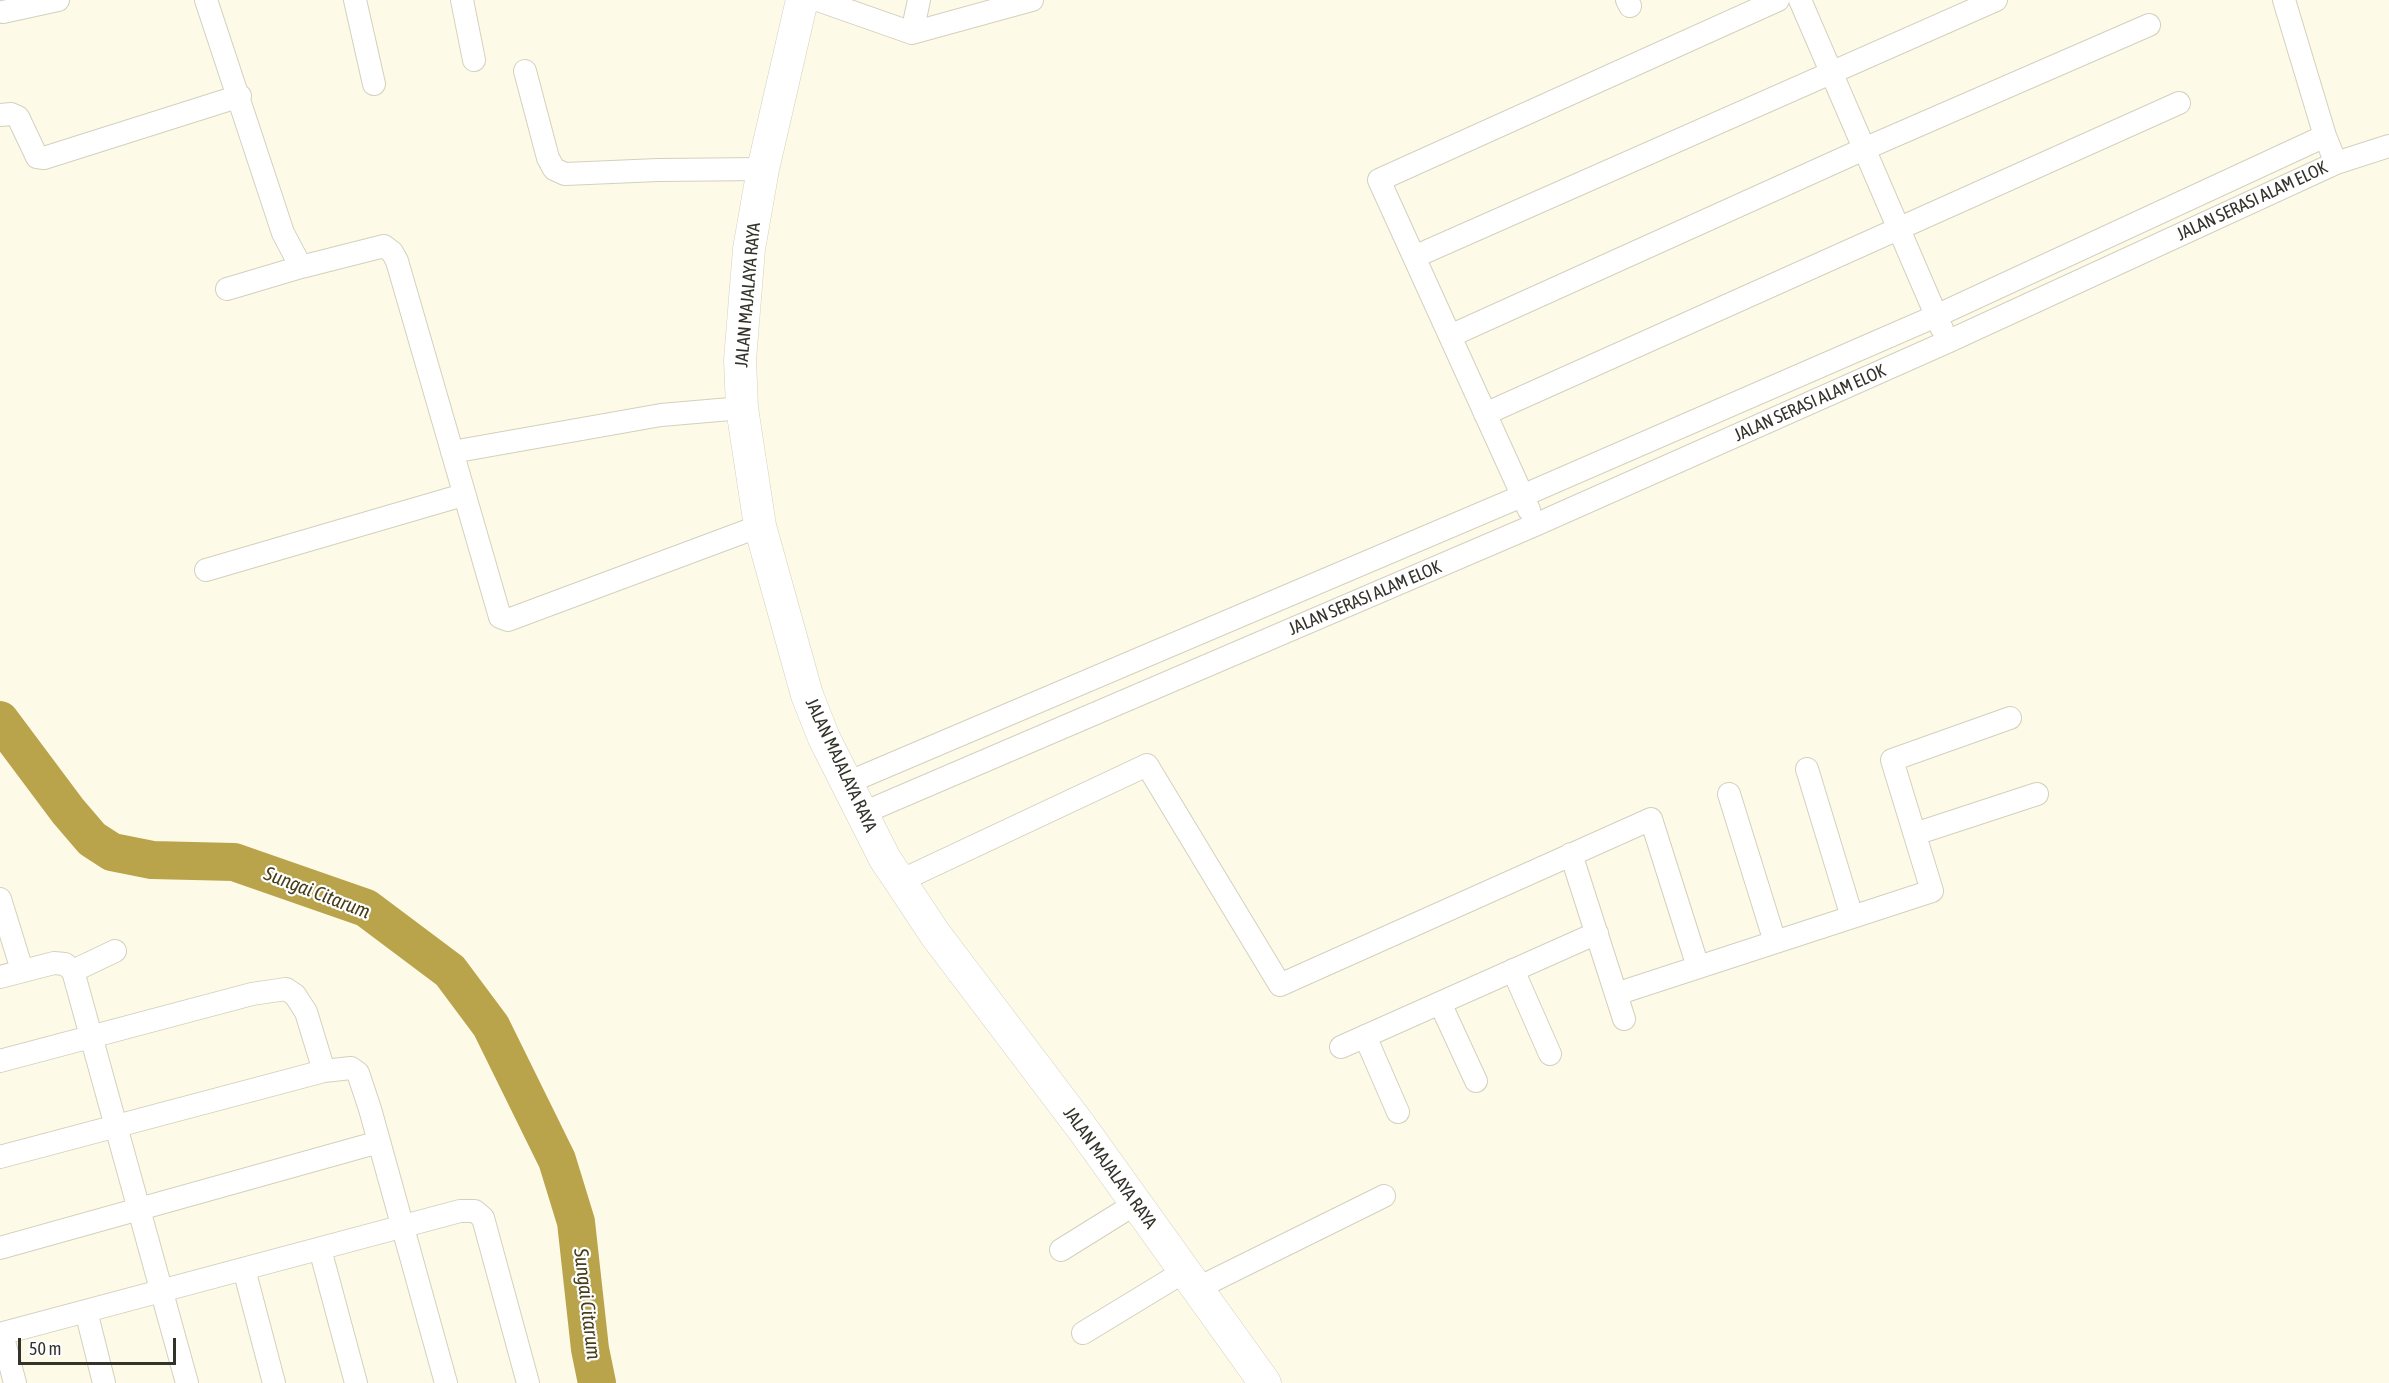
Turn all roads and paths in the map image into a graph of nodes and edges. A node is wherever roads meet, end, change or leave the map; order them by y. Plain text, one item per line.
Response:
1 (58, 0) edge
2 (206, 0) edge
3 (355, 0) edge
4 (462, 0) edge
5 (802, 0) edge
6 (818, 0) edge
7 (919, 0) edge
8 (1778, 0) edge
9 (1800, 0) edge
10 (1996, 0) edge
11 (2284, 0) edge
12 (1025, 1) edge
13 (3, 12) dead end
14 (2149, 25) dead end
15 (912, 33) junction
16 (474, 60) dead end
17 (525, 71) dead end
18 (1831, 72) junction
19 (374, 84) dead end
20 (240, 96) junction
21 (2179, 103) dead end
22 (0, 115) edge
23 (2325, 136) junction
24 (2389, 146) edge
25 (1864, 149) junction
26 (2336, 163) junction
27 (763, 169) junction
28 (1898, 229) junction
29 (1414, 257) junction
30 (301, 267) junction
31 (227, 289) dead end
32 (1936, 316) junction
33 (1450, 336) junction
34 (1947, 342) junction
35 (742, 408) junction
36 (1485, 414) junction
37 (452, 452) junction
38 (463, 495) junction
39 (1522, 496) junction
40 (1535, 525) junction
41 (760, 526) junction
42 (206, 570) dead end
43 (2010, 718) dead end
44 (926, 748) junction
45 (1807, 769) dead end
46 (939, 779) junction
47 (847, 783) junction
48 (1729, 794) dead end
49 (2037, 794) dead end
50 (863, 813) junction
51 (1915, 834) junction
52 (1571, 854) junction
53 (900, 881) junction
54 (0, 899) edge
55 (1852, 917) junction
56 (1597, 933) junction
57 (1775, 942) junction
58 (116, 951) dead end
59 (1698, 967) junction
60 (22, 970) junction
61 (1513, 970) junction
62 (73, 971) junction
63 (0, 977) edge
64 (1616, 994) junction
65 (1440, 1003) junction
66 (1624, 1019) dead end
67 (1365, 1036) junction
68 (90, 1038) junction
69 (1341, 1047) dead end
70 (1550, 1054) dead end
71 (0, 1062) edge
72 (324, 1071) junction
73 (1476, 1081) dead end
74 (1398, 1112) dead end
75 (115, 1127) junction
76 (379, 1142) junction
77 (0, 1157) edge
78 (1384, 1196) dead end
79 (1135, 1204) junction
80 (138, 1210) junction
81 (403, 1227) junction
82 (0, 1248) edge
83 (320, 1249) junction
84 (1061, 1250) dead end
85 (244, 1269) junction
86 (1192, 1280) junction
87 (161, 1291) junction
88 (86, 1311) junction
89 (1083, 1333) dead end
90 (1, 1334) edge
91 (15, 1383) edge
92 (104, 1383) edge
93 (188, 1383) edge
94 (274, 1383) edge
95 (356, 1383) edge
96 (446, 1383) edge
97 (528, 1383) edge
98 (1265, 1383) edge

1 - 13 street
2 - 20 street
3 - 19 street
4 - 16 street
5 - 27 street, JALAN MAJALAYA RAYA
6 - 15 street
7 - 15 street
8 - 29 street
9 - 18 street
10 - 18 street
11 - 23 street
12 - 15 street
14 - 25 street
17 - 27 street
18 - 25 street
18 - 29 street
20 - 22 street
20 - 30 street
21 - 28 street
23 - 26 street, JALAN SERASI ALAM ELOK
23 - 32 street, JALAN SERASI ALAM ELOK
24 - 26 street
25 - 28 street
25 - 33 street
26 - 34 street, JALAN SERASI ALAM ELOK
27 - 35 street, JALAN MAJALAYA RAYA
28 - 32 street
28 - 36 street
29 - 33 street
30 - 31 street
30 - 37 street
32 - 34 street
32 - 39 street, JALAN SERASI ALAM ELOK
33 - 36 street
34 - 40 street, JALAN SERASI ALAM ELOK
35 - 37 street
35 - 41 street, JALAN MAJALAYA RAYA
36 - 39 street
37 - 38 street
38 - 41 street
38 - 42 street
39 - 40 street
39 - 44 street, JALAN SERASI ALAM ELOK
40 - 46 street, JALAN SERASI ALAM ELOK
41 - 47 street, JALAN MAJALAYA RAYA
43 - 51 street
44 - 46 street
44 - 47 street, JALAN SERASI ALAM ELOK
45 - 55 street
46 - 50 street, JALAN SERASI ALAM ELOK
47 - 50 street, JALAN MAJALAYA RAYA
48 - 57 street
49 - 51 street
50 - 53 street, JALAN MAJALAYA RAYA
51 - 55 street
52 - 53 street
52 - 56 street
52 - 59 street
53 - 79 street, JALAN MAJALAYA RAYA
54 - 60 street
55 - 57 street
56 - 61 street
56 - 64 street
57 - 59 street
58 - 62 street
59 - 64 street
60 - 62 street
60 - 63 street
61 - 65 street
61 - 70 street
62 - 68 street
64 - 66 street
65 - 67 street
65 - 73 street
67 - 69 street
67 - 74 street
68 - 71 street
68 - 72 street
68 - 75 street
72 - 75 street
72 - 76 street
75 - 77 street
75 - 80 street
76 - 80 street
76 - 81 street
78 - 86 street
79 - 84 street
79 - 86 street, JALAN MAJALAYA RAYA
80 - 82 street
80 - 87 street
81 - 83 street
81 - 96 street
81 - 97 street
83 - 85 street
83 - 95 street
85 - 87 street
85 - 94 street
86 - 89 street
86 - 98 street, JALAN MAJALAYA RAYA
87 - 88 street
87 - 93 street
88 - 90 street
88 - 92 street
90 - 91 street

